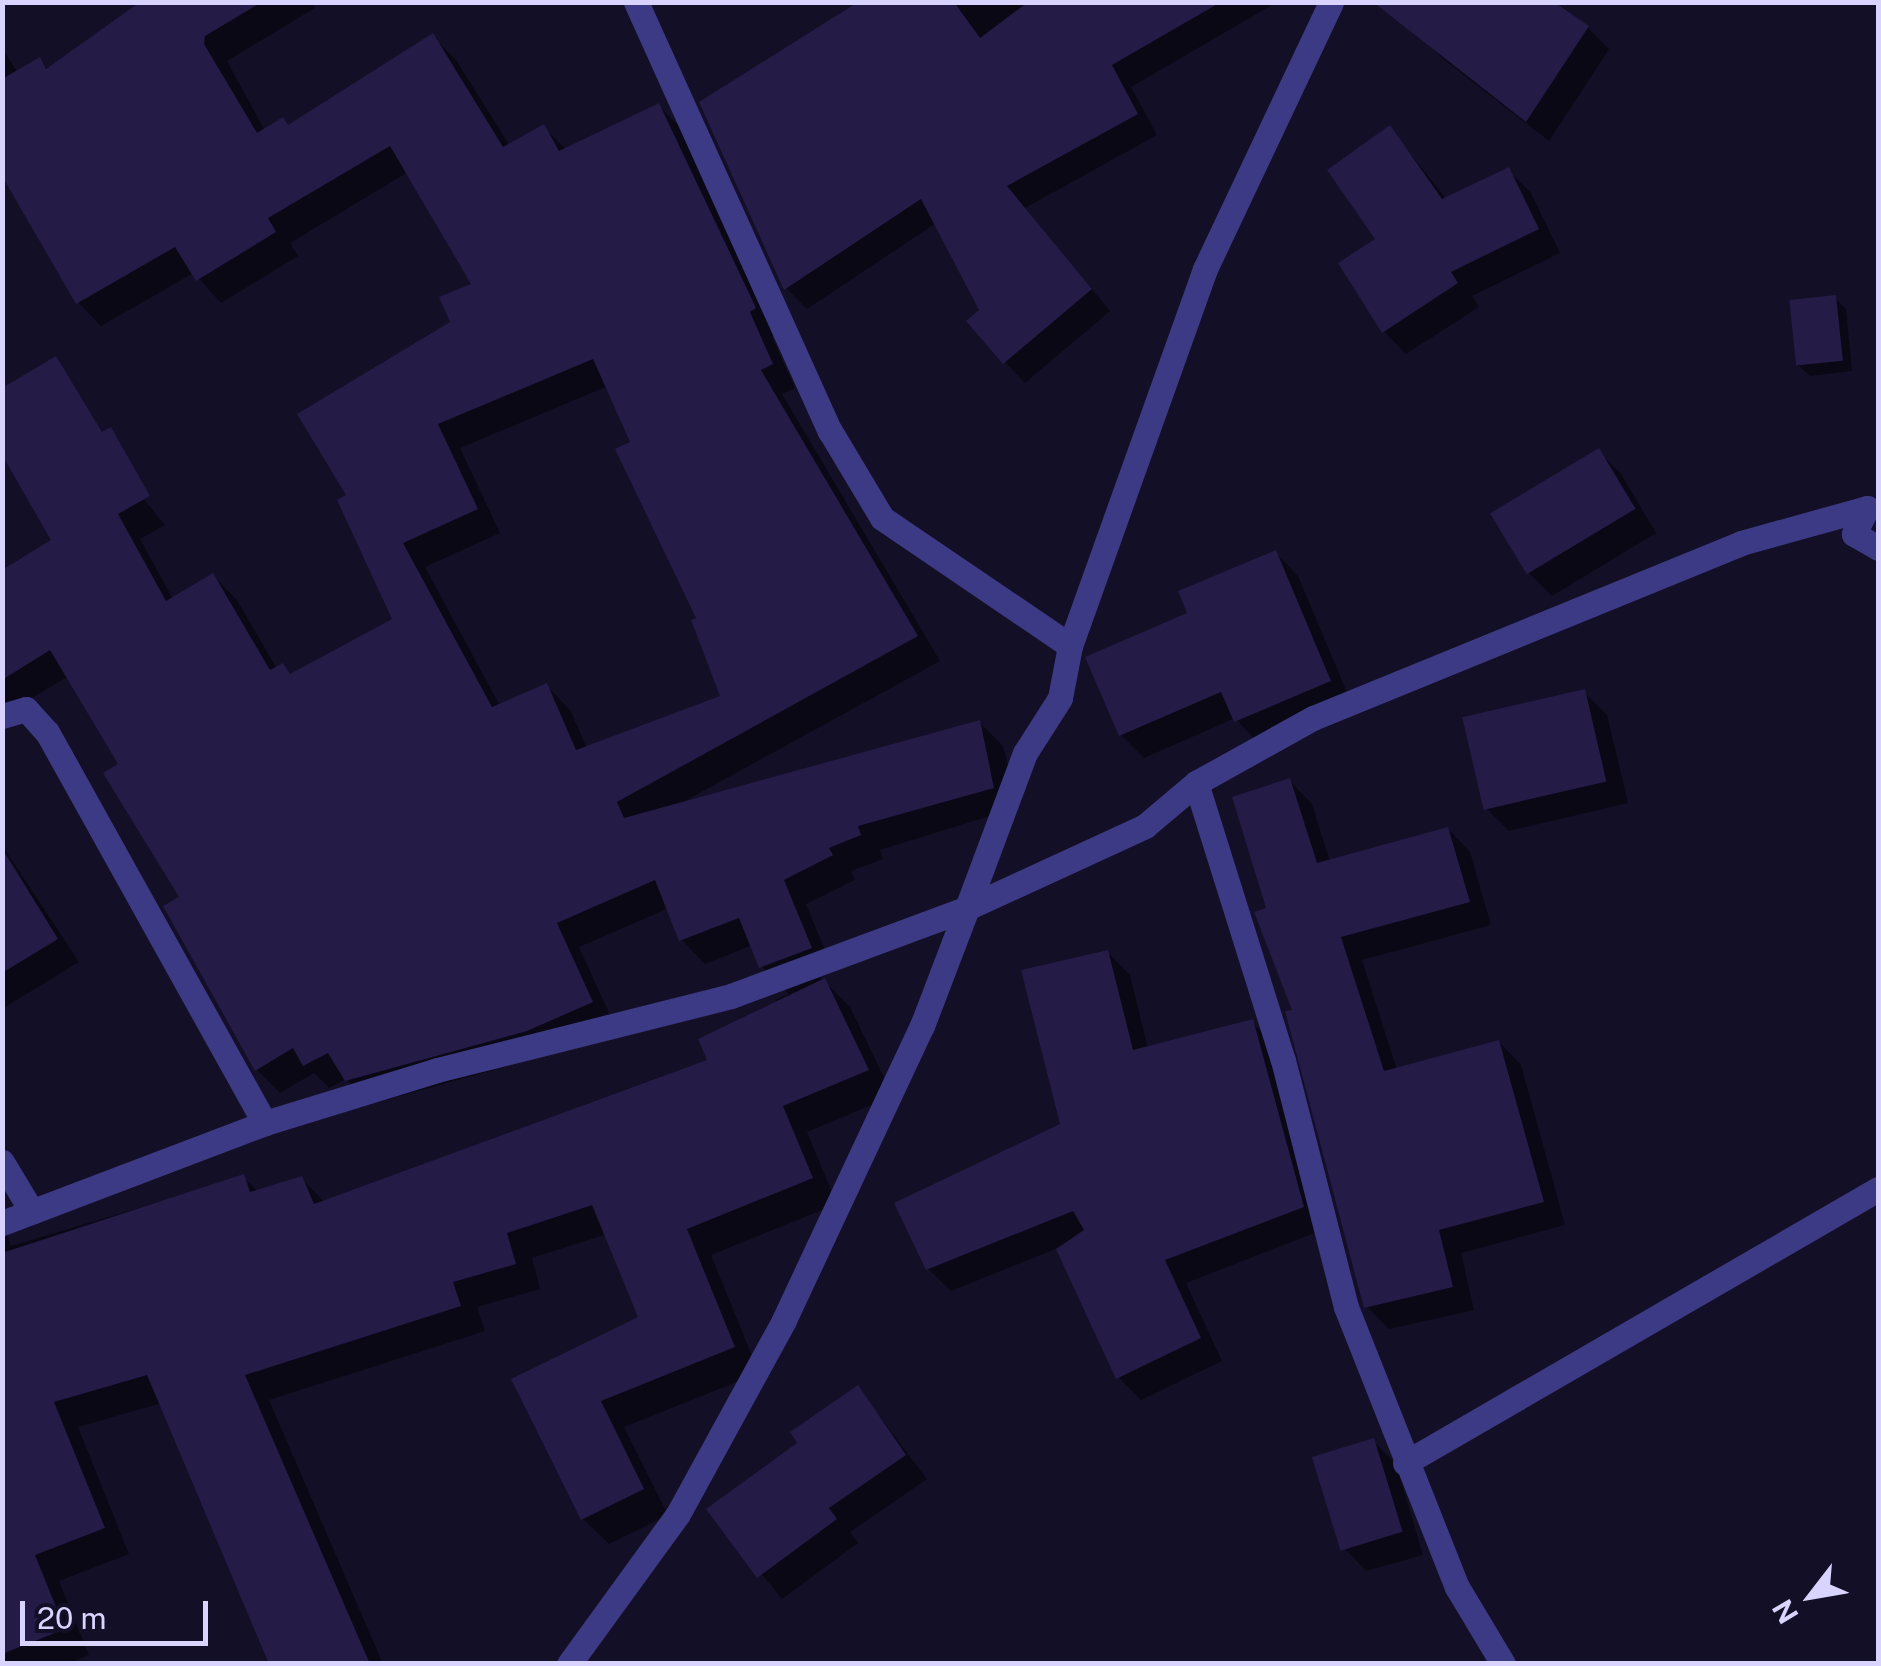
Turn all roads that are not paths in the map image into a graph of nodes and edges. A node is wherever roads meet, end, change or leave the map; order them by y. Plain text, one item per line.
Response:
1 (636, 2) edge
2 (1331, 2) edge
3 (1878, 548) edge
4 (1070, 646) junction
5 (2, 716) edge
6 (1196, 783) junction
7 (966, 908) junction
8 (265, 1123) junction
9 (2, 1162) edge
10 (1878, 1190) edge
11 (32, 1212) junction
12 (2, 1223) edge
13 (1405, 1463) junction
14 (569, 1664) edge
15 (1503, 1664) edge

1 - 4 street
2 - 4 street
3 - 6 street
4 - 7 street
5 - 8 street
6 - 7 street
6 - 13 street
7 - 8 street
7 - 14 street
8 - 11 street
9 - 11 street
10 - 13 street
11 - 12 street
13 - 15 street

